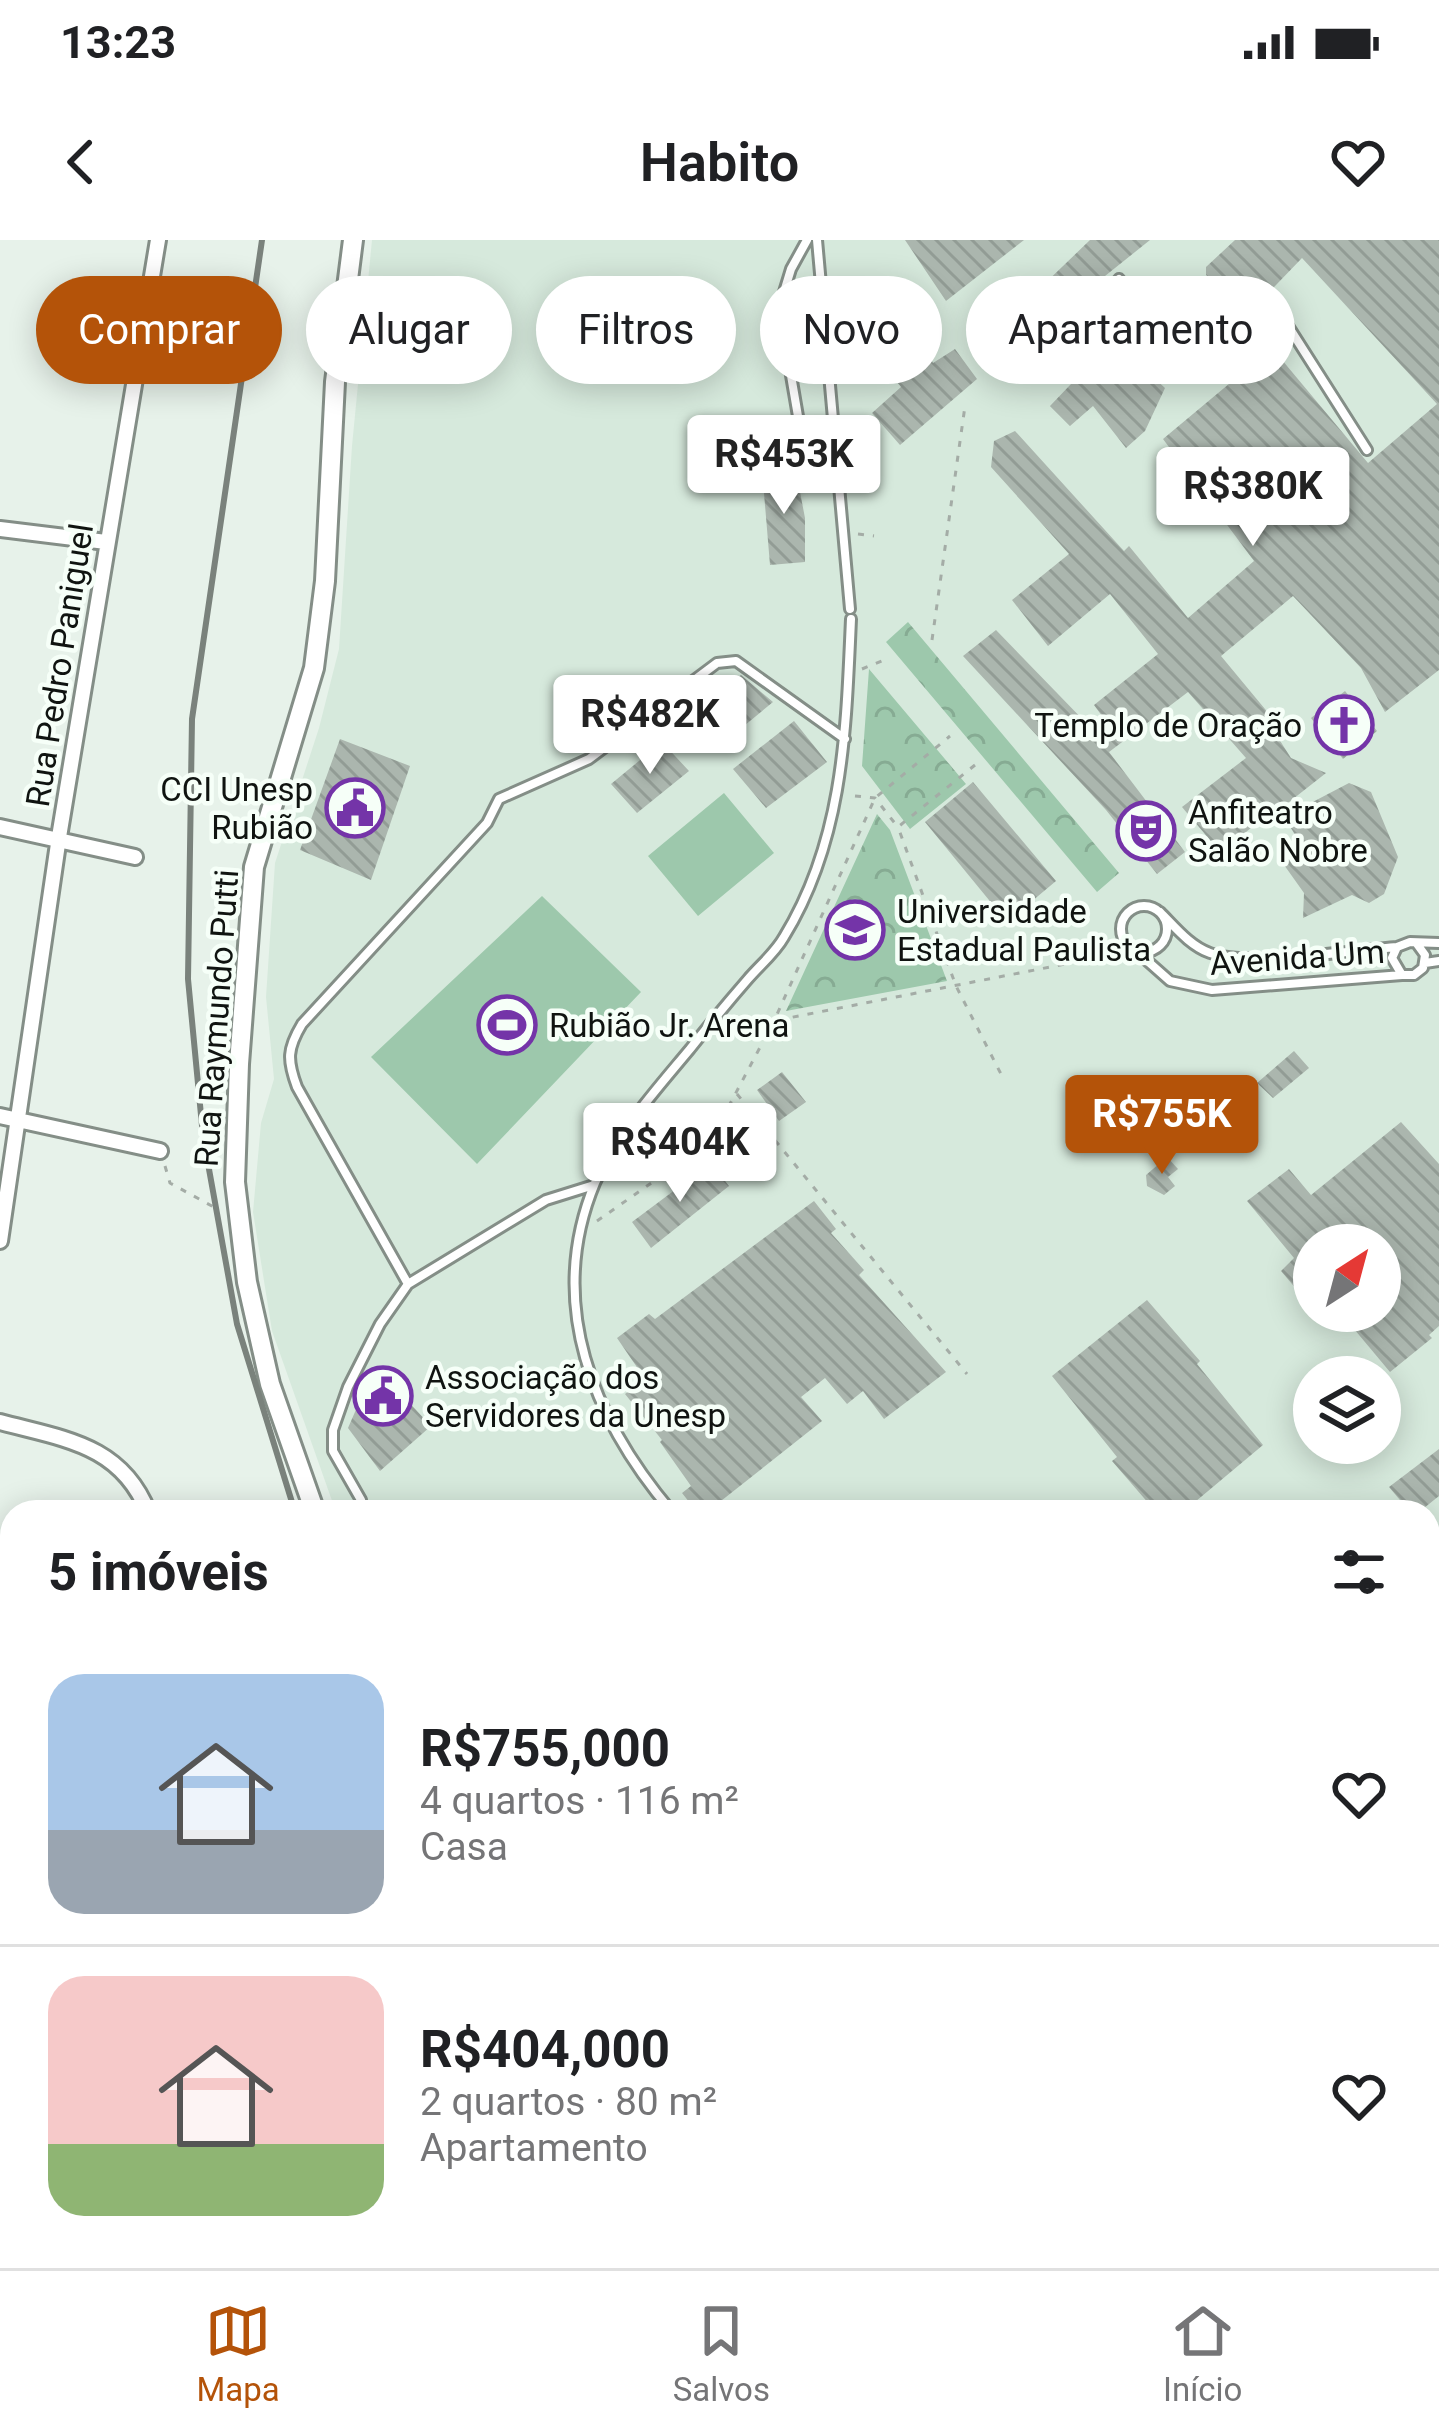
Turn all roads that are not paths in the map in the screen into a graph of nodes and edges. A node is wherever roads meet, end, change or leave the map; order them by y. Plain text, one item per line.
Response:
1 (158, 240) edge
2 (353, 240) edge
3 (807, 240) edge
4 (817, 240) edge
5 (1295, 338) edge
6 (1367, 450) dead end
7 (841, 489) junction
8 (0, 529) edge
9 (106, 542) junction
10 (844, 739) junction
11 (0, 827) edge
12 (59, 837) junction
13 (135, 857) dead end
14 (1160, 912) junction
15 (1439, 943) edge
16 (1417, 944) junction
17 (1397, 946) junction
18 (1136, 950) junction
19 (1439, 962) edge
20 (1425, 963) junction
21 (1402, 974) junction
22 (0, 1116) edge
23 (16, 1118) junction
24 (160, 1151) road end
25 (595, 1184) junction
26 (0, 1241) edge
27 (409, 1284) junction
28 (0, 1422) edge
29 (141, 1500) edge
30 (311, 1500) edge
31 (361, 1500) dead end
32 (662, 1500) edge

1 - 9 street, Rua Pedro Paniguel
2 - 30 street, Rua Raymundo Putti
3 - 7 lane
4 - 7 lane
5 - 6 lane
7 - 10 lane
8 - 9 street
9 - 12 street, Rua Pedro Paniguel
10 - 25 lane
10 - 27 lane
11 - 12 street
12 - 13 street
12 - 23 street, Rua Pedro Paniguel
14 - 17 lane, Avenida Um
14 - 18 lane
14 - 18 lane
15 - 16 lane, Avenida Um
16 - 17 lane
16 - 20 lane
17 - 21 lane
18 - 21 lane, Avenida Um
19 - 20 lane, Avenida Um
20 - 21 lane
22 - 23 street
23 - 24 street
23 - 26 street, Rua Pedro Paniguel
25 - 27 lane
25 - 32 lane
27 - 31 lane
28 - 29 street

